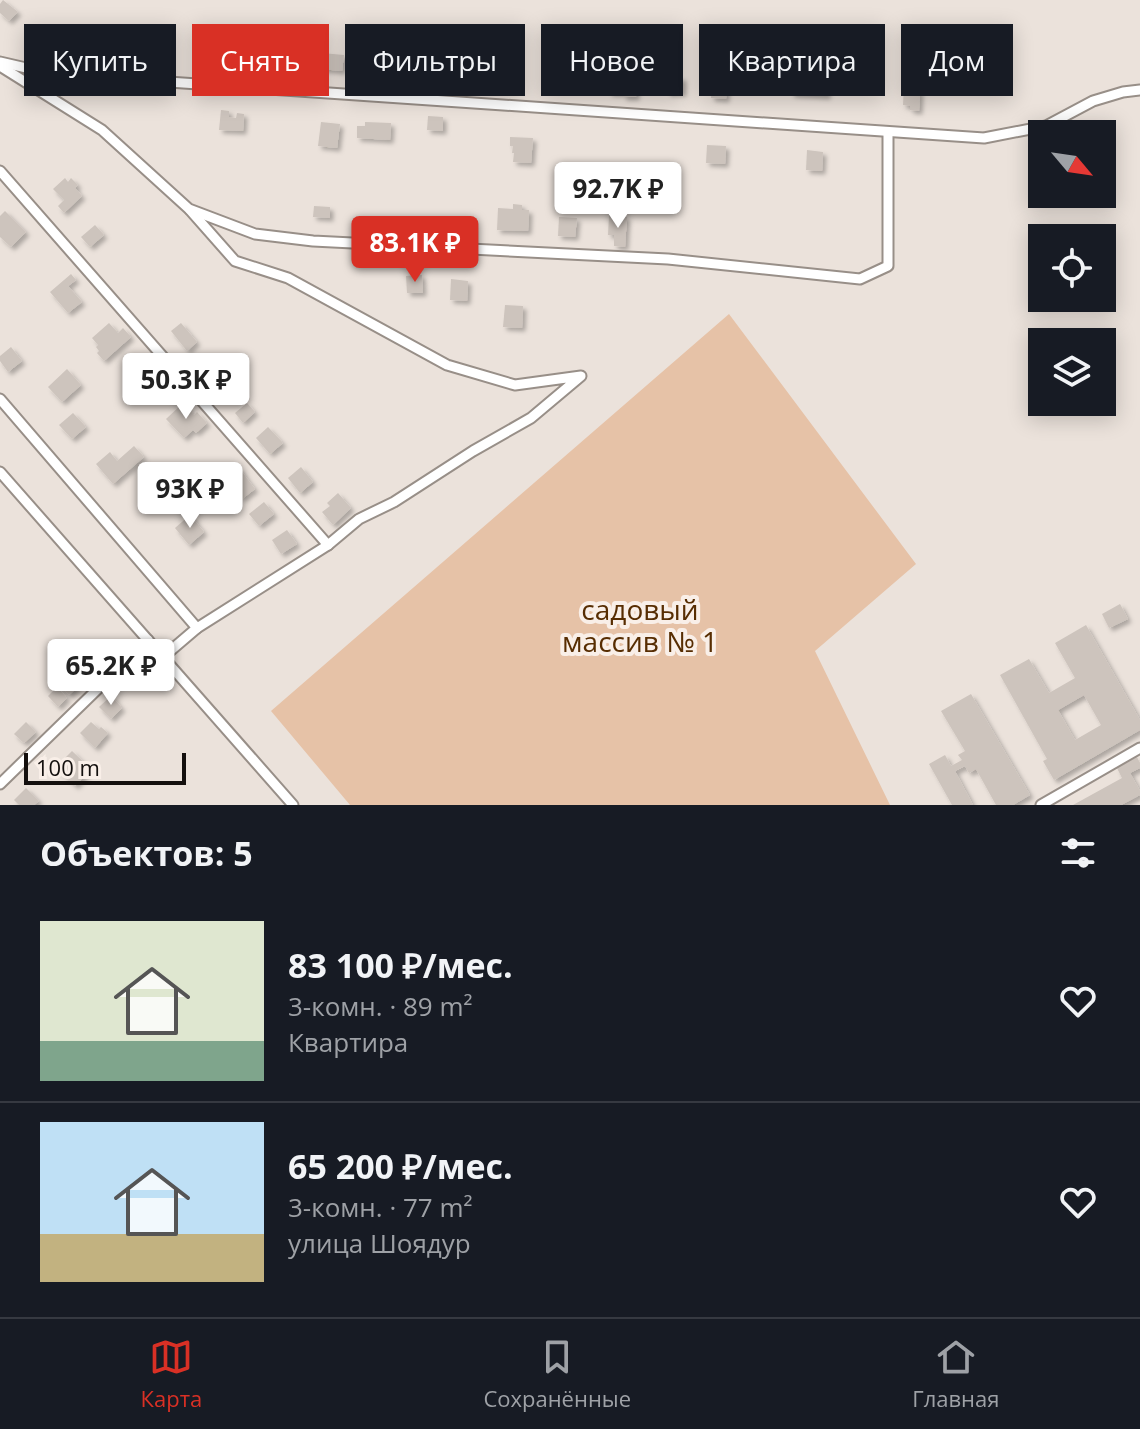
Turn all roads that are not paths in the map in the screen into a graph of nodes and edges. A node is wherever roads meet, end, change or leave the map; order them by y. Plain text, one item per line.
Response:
1 (0, 64) edge
2 (1140, 90) edge
3 (888, 132) junction
4 (0, 171) edge
5 (189, 209) junction
6 (0, 399) edge
7 (0, 472) edge
8 (328, 545) junction
9 (197, 628) junction
10 (148, 640) junction
11 (163, 657) junction
12 (1140, 748) edge
13 (0, 784) edge
14 (293, 805) edge
15 (1041, 805) edge

1 - 3 street
1 - 5 street
2 - 3 street
3 - 5 street
4 - 8 street
5 - 8 street
6 - 9 street
7 - 10 street
8 - 9 street
9 - 11 street
10 - 11 street
10 - 13 street
11 - 14 street
12 - 15 street

